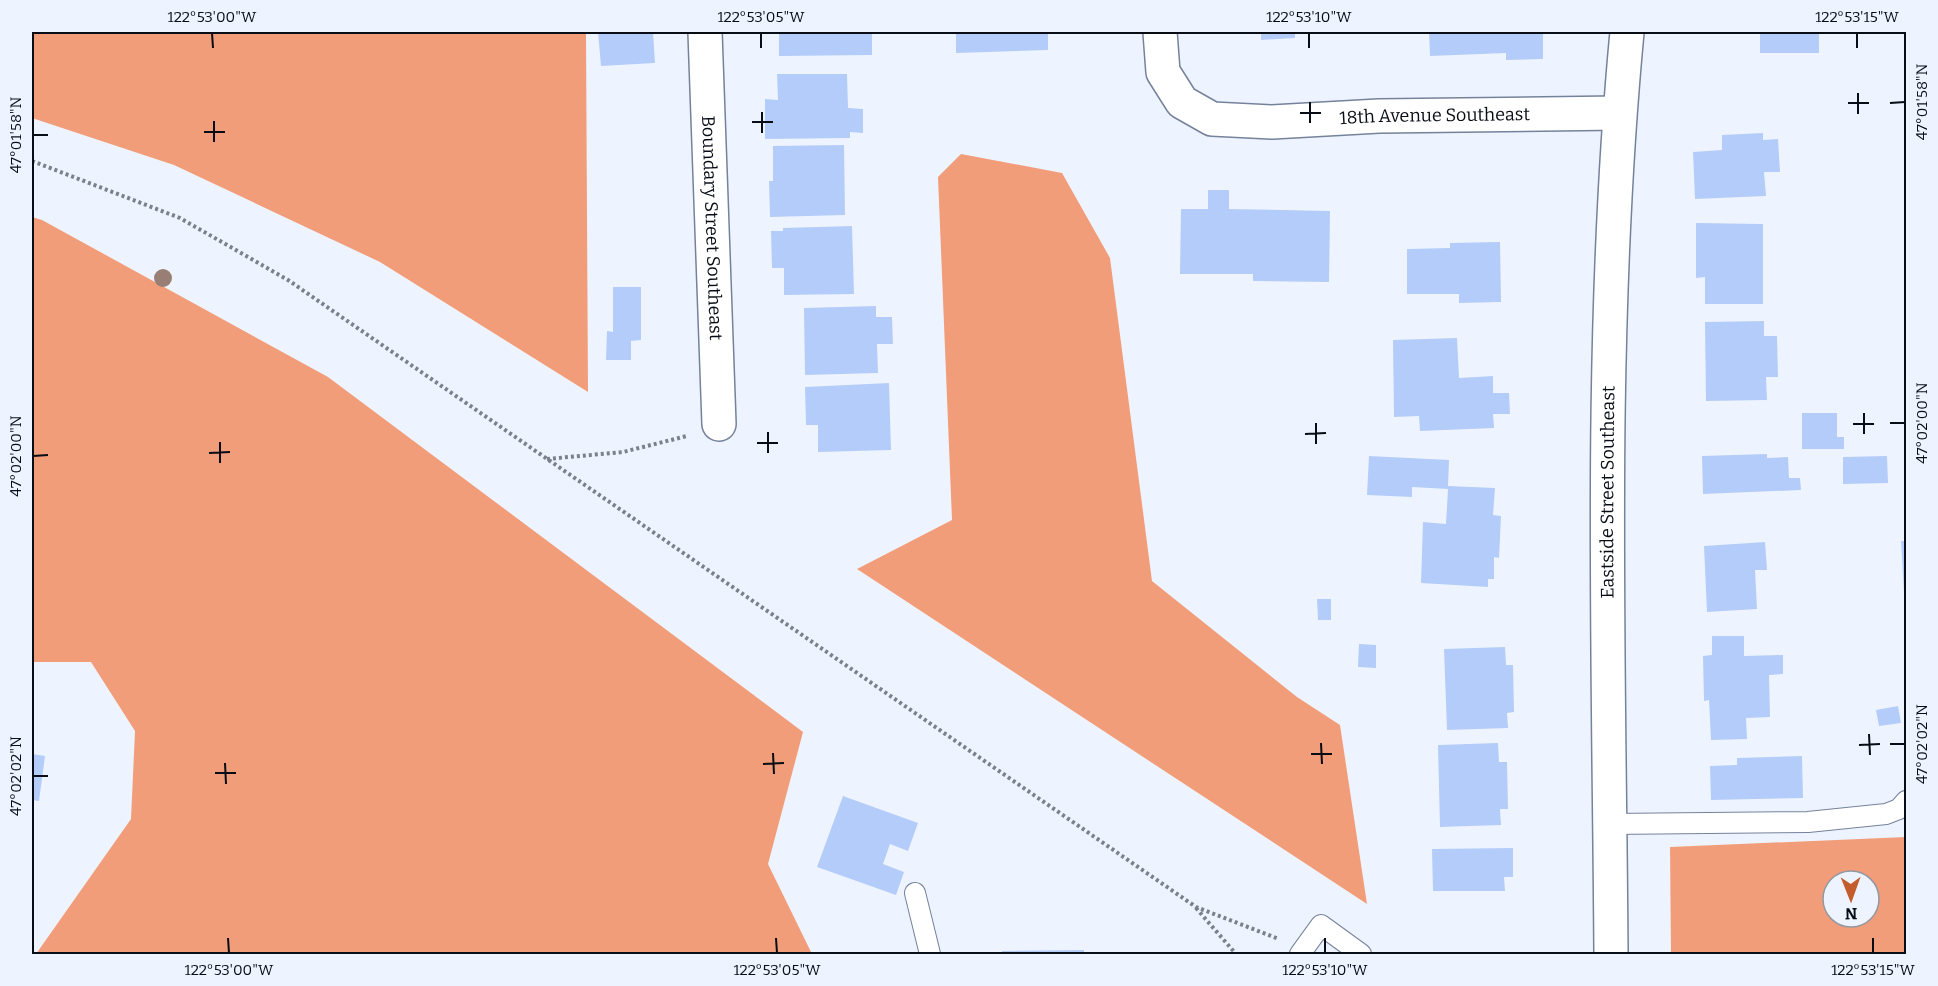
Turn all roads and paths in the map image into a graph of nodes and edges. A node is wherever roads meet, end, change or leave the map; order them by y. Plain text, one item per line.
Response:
1 (705, 32) edge
2 (1160, 32) edge
3 (1626, 32) edge
4 (1619, 113) junction
5 (32, 161) edge
6 (719, 424) joint
7 (547, 459) junction
8 (1906, 801) edge
9 (1610, 824) junction
10 (915, 893) dead end
11 (1196, 908) junction
12 (1306, 952) edge
13 (930, 954) edge
14 (1236, 954) edge
15 (1361, 954) edge
16 (1611, 954) edge

1 - 6 street, Boundary Street Southeast
2 - 4 street, 18th Avenue Southeast
3 - 4 street, Eastside Street Southeast
4 - 9 street, Eastside Street Southeast
5 - 7 path
6 - 7 path
7 - 11 path
8 - 9 lane
9 - 16 street, Eastside Street Southeast
10 - 13 lane
11 - 12 path
11 - 14 path
12 - 15 lane

